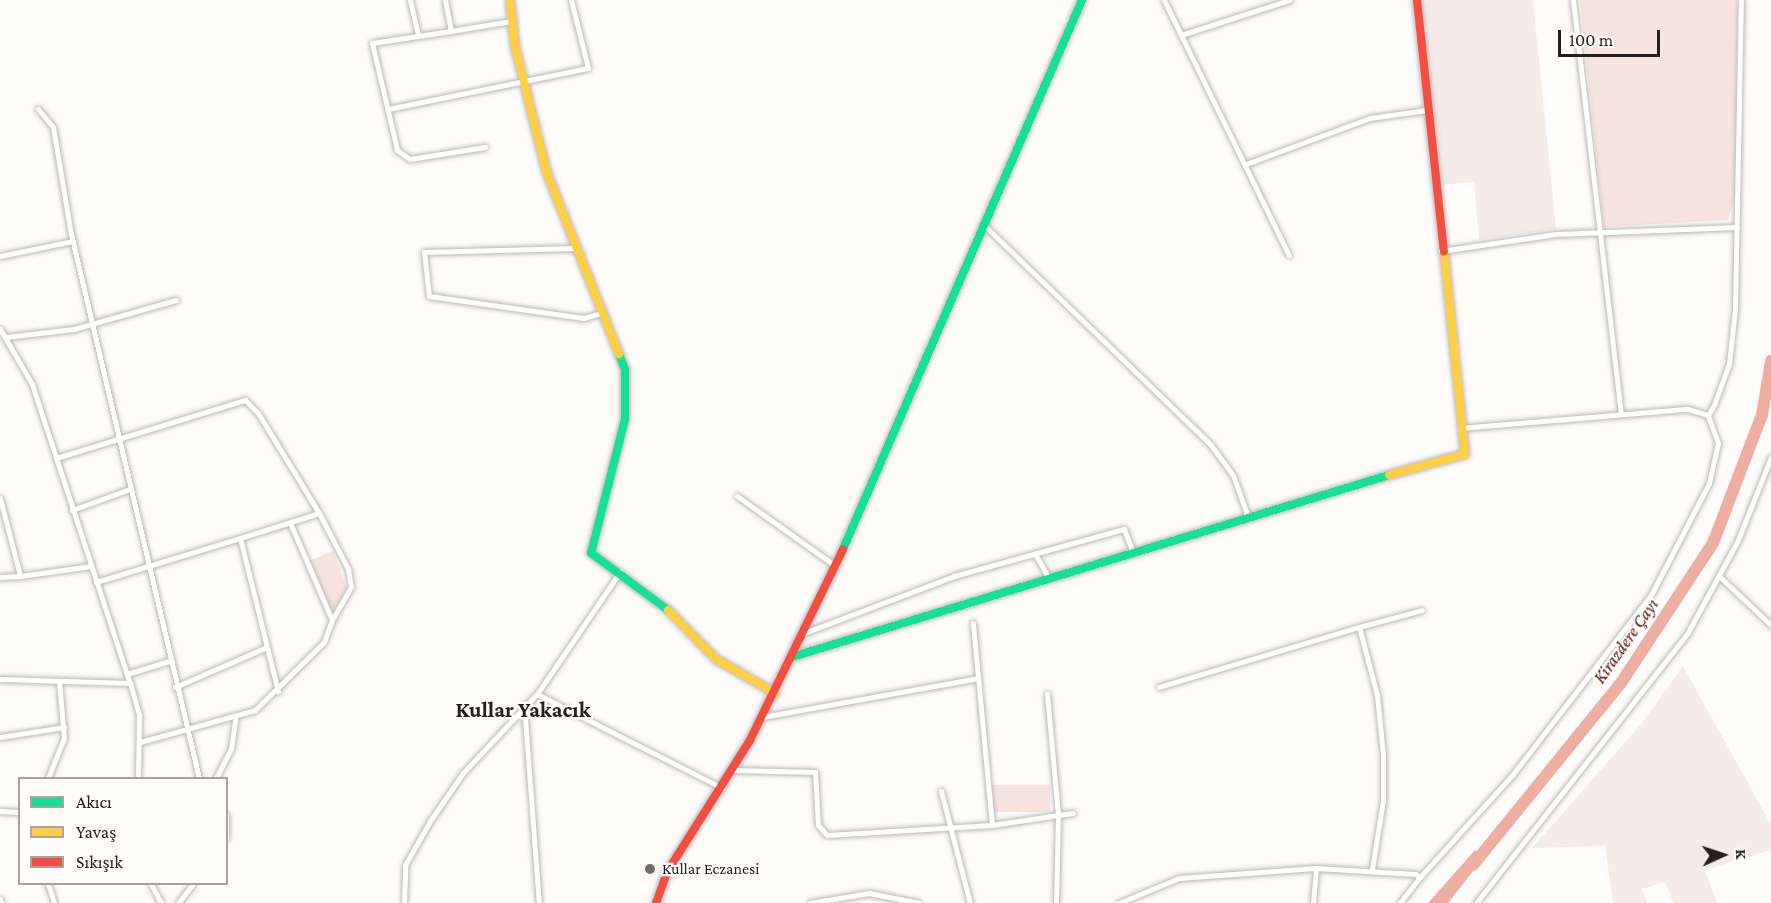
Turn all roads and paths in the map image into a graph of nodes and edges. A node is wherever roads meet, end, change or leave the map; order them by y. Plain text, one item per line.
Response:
1 (410, 0) edge
2 (445, 0) edge
3 (510, 0) edge
4 (571, 0) edge
5 (1082, 0) edge
6 (1164, 0) edge
7 (1289, 0) edge
8 (1417, 0) edge
9 (1573, 0) edge
10 (1741, 0) edge
11 (511, 21) junction
12 (451, 31) junction
13 (418, 34) junction
14 (1180, 35) junction
15 (524, 83) junction
16 (39, 109) dead end
17 (388, 109) junction
18 (1426, 110) junction
19 (485, 147) dead end
20 (1246, 164) junction
21 (984, 225) junction
22 (1737, 226) junction
23 (1599, 236) junction
24 (73, 241) junction
25 (575, 248) junction
26 (1441, 251) junction
27 (0, 255) edge
28 (1289, 255) dead end
29 (176, 300) dead end
30 (602, 314) junction
31 (92, 323) junction
32 (0, 329) edge
33 (6, 337) junction
34 (1621, 413) junction
35 (1708, 415) junction
36 (1460, 428) junction
37 (118, 439) junction
38 (1771, 457) edge
39 (56, 458) junction
40 (130, 489) junction
41 (737, 496) dead end
42 (0, 498) edge
43 (72, 510) junction
44 (3, 513) edge
45 (319, 513) junction
46 (1247, 514) junction
47 (291, 525) junction
48 (240, 538) junction
49 (1132, 550) junction
50 (1035, 554) junction
51 (834, 565) junction
52 (91, 566) junction
53 (148, 567) junction
54 (621, 570) junction
55 (20, 576) junction
56 (0, 577) edge
57 (1720, 577) junction
58 (1049, 578) junction
59 (96, 582) junction
60 (1422, 610) dead end
61 (333, 620) junction
62 (973, 623) dead end
63 (1771, 625) edge
64 (1359, 627) junction
65 (804, 633) junction
66 (267, 647) junction
67 (792, 657) junction
68 (170, 661) junction
69 (126, 674) junction
70 (978, 678) junction
71 (0, 679) edge
72 (59, 681) junction
73 (130, 683) junction
74 (176, 687) junction
75 (1159, 687) dead end
76 (278, 691) junction
77 (775, 693) junction
78 (537, 694) junction
79 (1047, 694) dead end
80 (524, 705) junction
81 (762, 717) junction
82 (235, 719) junction
83 (64, 727) junction
84 (186, 732) junction
85 (0, 737) edge
86 (140, 742) junction
87 (733, 770) junction
88 (48, 777) edge
89 (138, 777) edge
90 (199, 777) edge
91 (217, 777) edge
92 (722, 788) junction
93 (941, 792) dead end
94 (0, 811) edge
95 (18, 812) edge
96 (1073, 813) dead end
97 (1058, 815) junction
98 (992, 825) junction
99 (948, 829) junction
100 (1316, 868) junction
101 (1372, 869) junction
102 (1420, 878) junction
103 (48, 885) edge
104 (152, 885) edge
105 (192, 885) edge
106 (54, 903) edge
107 (161, 903) edge
108 (178, 903) edge
109 (404, 903) edge
110 (539, 903) edge
111 (656, 903) edge
112 (810, 903) edge
113 (919, 903) edge
114 (970, 903) edge
115 (1056, 903) edge
116 (1119, 903) edge
117 (1313, 903) edge
118 (1400, 903) edge
119 (1476, 903) edge

1 - 13 street
2 - 12 street
3 - 11 street
4 - 15 street
5 - 21 street
6 - 14 street
7 - 14 street
8 - 18 street
9 - 23 street
10 - 22 street
11 - 12 street
11 - 15 street
12 - 13 street
13 - 17 street
14 - 20 street
15 - 17 street
15 - 25 street
16 - 24 street
17 - 19 street
18 - 20 street
18 - 26 street
20 - 28 street
21 - 46 street
21 - 51 street
22 - 23 street
22 - 35 street
23 - 26 street
23 - 34 street
24 - 27 street
24 - 31 street
25 - 30 street
25 - 30 street
26 - 36 street
29 - 31 street
30 - 54 street
31 - 33 street
31 - 37 street
32 - 33 street
33 - 39 street
34 - 35 street
34 - 36 street
35 - 102 street
36 - 46 street
37 - 39 street
37 - 40 street
37 - 45 street
38 - 57 street
39 - 43 street
40 - 43 street
40 - 53 street
41 - 51 street
42 - 44 street
43 - 52 street
44 - 55 street
45 - 47 street
45 - 61 street
46 - 49 street
47 - 48 street
47 - 61 street
48 - 53 street
48 - 66 street
49 - 50 street
49 - 58 street
50 - 58 street
50 - 65 street
51 - 65 street
52 - 55 street
52 - 59 street
53 - 59 street
53 - 68 street
54 - 77 street
54 - 78 street
55 - 56 street
57 - 63 street
57 - 119 street
58 - 67 street
59 - 69 street
60 - 64 street
61 - 76 street
62 - 70 street
64 - 75 street
64 - 101 street
65 - 67 street
66 - 74 street
66 - 76 street
67 - 77 street
68 - 69 street
68 - 74 street
69 - 73 street
70 - 81 street
70 - 98 street
71 - 72 street
72 - 73 street
72 - 83 street
73 - 86 street
74 - 84 street
76 - 82 street
77 - 81 street
78 - 80 street
78 - 92 street
79 - 97 street
80 - 109 street
80 - 110 street
81 - 87 street
82 - 84 street
82 - 91 street
83 - 85 street
83 - 88 street
84 - 86 street
84 - 90 street
86 - 89 street
87 - 92 street
87 - 99 street
92 - 111 street
93 - 99 street
94 - 95 street
96 - 97 street
97 - 98 street
97 - 115 street
98 - 99 street
99 - 114 street
100 - 101 street
100 - 116 street
100 - 117 street
101 - 102 street
102 - 118 street
103 - 106 street
104 - 107 street
105 - 108 street
112 - 113 street

